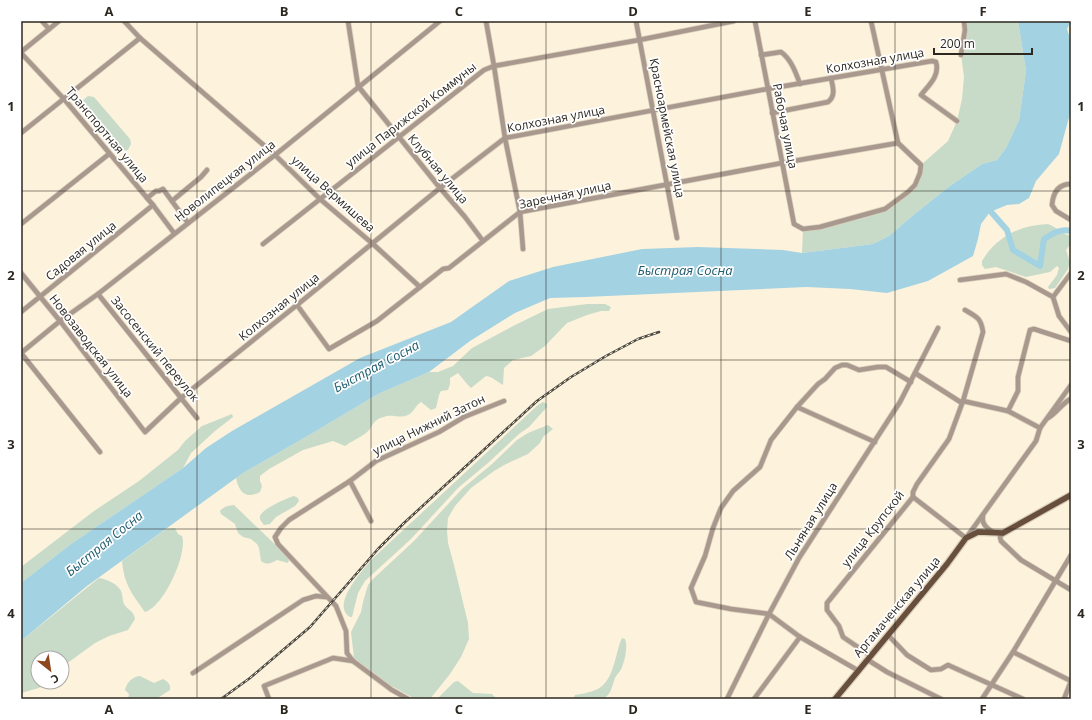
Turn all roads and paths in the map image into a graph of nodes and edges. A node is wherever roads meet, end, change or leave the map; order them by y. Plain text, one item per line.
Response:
1 (42, 21) edge
2 (59, 21) edge
3 (124, 21) edge
4 (348, 21) edge
5 (440, 21) edge
6 (486, 21) edge
7 (636, 21) edge
8 (734, 21) edge
9 (755, 21) edge
10 (871, 21) edge
11 (964, 21) edge
12 (49, 29) junction
13 (140, 38) junction
14 (639, 40) junction
15 (21, 52) edge
16 (761, 55) junction
17 (961, 55) dead end
18 (494, 66) junction
19 (882, 69) junction
20 (831, 78) junction
21 (800, 84) junction
22 (358, 86) junction
23 (767, 89) junction
24 (64, 99) junction
25 (654, 110) junction
26 (772, 113) junction
27 (957, 121) dead end
28 (21, 133) edge
29 (399, 137) junction
30 (505, 138) junction
31 (898, 143) junction
32 (109, 154) junction
33 (275, 155) junction
34 (782, 163) junction
35 (207, 170) dead end
36 (1071, 184) edge
37 (668, 185) junction
38 (440, 188) junction
39 (147, 198) junction
40 (320, 199) junction
41 (172, 201) junction
42 (153, 205) junction
43 (520, 212) junction
44 (1071, 220) edge
45 (188, 223) junction
46 (21, 224) edge
47 (174, 233) junction
48 (677, 238) dead end
49 (483, 241) junction
50 (263, 244) dead end
51 (373, 244) junction
52 (523, 249) dead end
53 (1071, 273) edge
54 (21, 274) edge
55 (960, 280) dead end
56 (420, 286) junction
57 (98, 294) junction
58 (40, 297) junction
59 (1053, 297) junction
60 (297, 305) junction
61 (965, 310) dead end
62 (21, 312) edge
63 (60, 321) junction
64 (938, 328) dead end
65 (1071, 332) edge
66 (1071, 341) edge
67 (21, 353) edge
68 (915, 373) junction
69 (910, 382) junction
70 (1071, 385) edge
71 (181, 398) junction
72 (1071, 399) edge
73 (504, 401) dead end
74 (963, 402) junction
75 (797, 407) junction
76 (1008, 412) junction
77 (197, 418) dead end
78 (1047, 419) junction
79 (1040, 428) junction
80 (145, 432) joint
81 (875, 442) junction
82 (100, 452) dead end
83 (350, 481) junction
84 (1071, 495) edge
85 (913, 497) junction
86 (983, 514) junction
87 (370, 521) dead end
88 (994, 532) junction
89 (1002, 533) junction
90 (966, 538) junction
91 (1071, 555) edge
92 (1056, 582) junction
93 (1071, 590) edge
94 (326, 597) junction
95 (769, 614) junction
96 (888, 635) junction
97 (800, 637) junction
98 (1013, 652) junction
99 (869, 658) junction
100 (353, 661) junction
101 (859, 671) junction
102 (193, 673) dead end
103 (1071, 681) edge
104 (990, 685) junction
105 (269, 699) edge
106 (408, 699) edge
107 (727, 699) edge
108 (754, 699) edge
109 (835, 699) edge
110 (941, 699) edge
111 (982, 699) edge
112 (1023, 699) edge
113 (1064, 699) edge

1 - 12 street
2 - 12 street
3 - 13 street, улица Вермишева
4 - 22 street
5 - 22 street, Новолипецкая улица
6 - 18 street
7 - 14 street, Красноармейская улица
8 - 14 street, улица Парижской Коммуны
9 - 16 street, Рабочая улица
10 - 19 street
11 - 17 street
12 - 15 street
13 - 24 street
13 - 33 street, улица Вермишева
14 - 18 street, улица Парижской Коммуны
14 - 25 street, Красноармейская улица
15 - 24 street, Транспортная улица
16 - 21 street
16 - 23 street, Рабочая улица
18 - 29 street, улица Парижской Коммуны
18 - 30 street
19 - 20 street, Колхозная улица
19 - 27 street, Колхозная улица
19 - 31 street
20 - 21 street, Колхозная улица
20 - 26 street
21 - 23 street, Колхозная улица
22 - 29 street, Клубная улица
22 - 33 street, Новолипецкая улица
23 - 25 street, Колхозная улица
23 - 26 street, Рабочая улица
24 - 28 street
24 - 32 street, Транспортная улица
25 - 30 street, Колхозная улица
25 - 37 street, Красноармейская улица
26 - 34 street, Рабочая улица
29 - 38 street, Клубная улица
29 - 40 street, улица Парижской Коммуны
30 - 38 street, Колхозная улица
30 - 43 street
31 - 34 street, Заречная улица
31 - 34 street, Рабочая улица
32 - 39 street, Транспортная улица
32 - 46 street
33 - 40 street, улица Вермишева
33 - 45 street, Новолипецкая улица
34 - 37 street, Заречная улица
35 - 41 street
36 - 44 street
37 - 43 street, Заречная улица
37 - 48 street, Красноармейская улица
38 - 49 street, Клубная улица
38 - 51 street, Колхозная улица
39 - 41 street
39 - 42 street, Транспортная улица
40 - 50 street, улица Парижской Коммуны
40 - 51 street, улица Вермишева
41 - 45 street
42 - 47 street, Транспортная улица
42 - 58 street, Садовая улица
43 - 49 street, Заречная улица
43 - 52 street
45 - 47 street, Новолипецкая улица
47 - 57 street, Новолипецкая улица
49 - 56 street, Заречная улица
51 - 56 street, улица Вермишева
51 - 60 street, Колхозная улица
53 - 59 street
54 - 58 street, Новозаводская улица
55 - 59 street
56 - 60 street, Заречная улица
57 - 63 street, Новолипецкая улица
57 - 71 street, Засосенский переулок
58 - 62 street, Садовая улица
58 - 63 street, Новозаводская улица
59 - 65 street
60 - 71 street, Колхозная улица
61 - 74 street, улица Крупской
63 - 67 street, Новолипецкая улица
63 - 80 street, Новозаводская улица
64 - 68 street, Льняная улица
66 - 76 street
67 - 82 street
68 - 69 street, Льняная улица
68 - 74 street
69 - 75 street
69 - 81 street, Льняная улица
70 - 78 street
71 - 77 street, Засосенский переулок
71 - 80 street, Колхозная улица
72 - 78 street
73 - 83 street, улица Нижний Затон
74 - 76 street
74 - 85 street, улица Крупской
75 - 81 street
75 - 95 street
76 - 79 street
78 - 79 street
79 - 86 street
81 - 95 street, Льняная улица
83 - 87 street
83 - 94 street, улица Нижний Затон
84 - 89 main road
85 - 90 street
85 - 99 street, улица Крупской
86 - 88 street
86 - 90 street
88 - 89 main road
88 - 90 main road, Аргамаченская улица
89 - 92 street
90 - 96 main road, Аргамаченская улица
91 - 92 street
92 - 93 street
92 - 98 street
94 - 100 street
94 - 102 street
95 - 97 street
95 - 107 street, Льняная улица
96 - 99 main road, Аргамаченская улица
96 - 104 street
97 - 101 street
97 - 108 street
98 - 103 street
98 - 104 street
99 - 101 main road, Аргамаченская улица
99 - 110 street
100 - 105 street
100 - 106 street
101 - 109 main road, Аргамаченская улица
103 - 113 street
104 - 111 street
104 - 112 street

